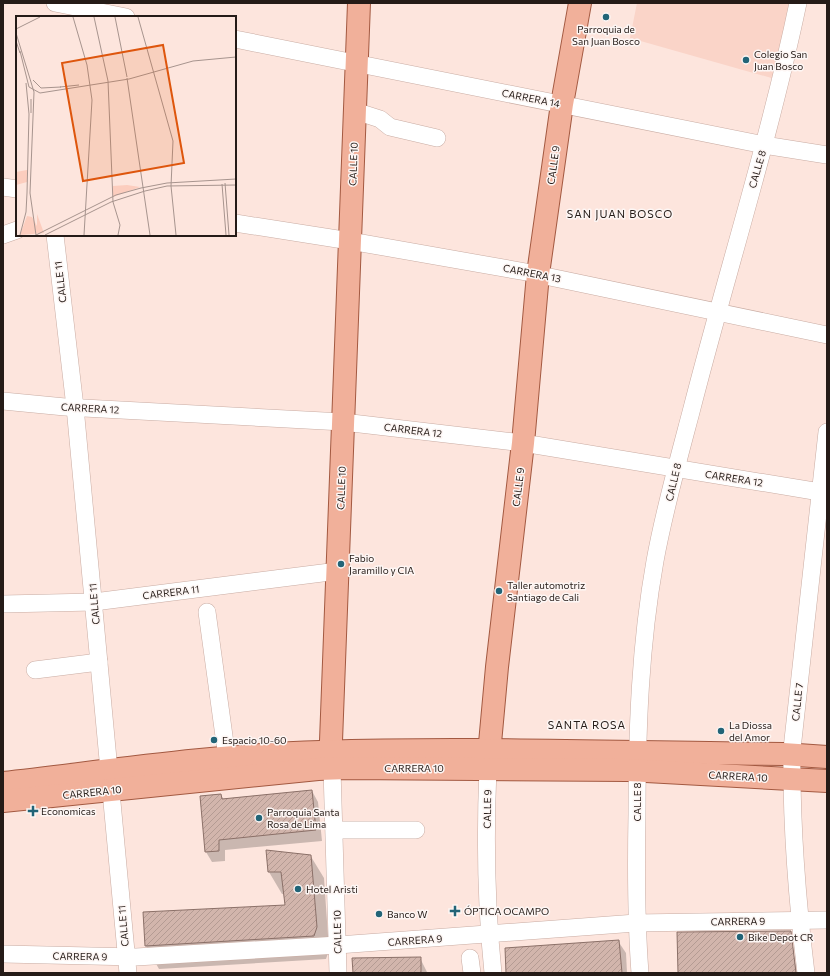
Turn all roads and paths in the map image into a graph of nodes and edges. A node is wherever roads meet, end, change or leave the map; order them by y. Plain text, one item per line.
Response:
1 (55, 3) edge
2 (359, 3) edge
3 (580, 3) edge
4 (798, 3) edge
5 (91, 10) edge
6 (121, 16) edge
7 (236, 39) edge
8 (357, 63) junction
9 (562, 104) junction
10 (355, 111) junction
11 (437, 138) dead end
12 (764, 145) junction
13 (827, 155) edge
14 (3, 187) edge
15 (16, 189) edge
16 (236, 224) edge
17 (16, 230) edge
18 (3, 236) edge
19 (54, 236) edge
20 (350, 241) junction
21 (538, 274) junction
22 (717, 312) junction
23 (827, 335) edge
24 (3, 401) edge
25 (75, 407) junction
26 (343, 422) junction
27 (827, 432) edge
28 (523, 443) junction
29 (676, 468) junction
30 (820, 492) junction
31 (821, 533) edge
32 (338, 571) junction
33 (94, 602) junction
34 (3, 604) edge
35 (207, 612) dead end
36 (99, 662) junction
37 (35, 670) dead end
38 (792, 755) junction
39 (827, 757) edge
40 (227, 758) junction
41 (488, 759) junction
42 (332, 760) junction
43 (637, 761) junction
44 (792, 778) junction
45 (110, 780) junction
46 (827, 781) edge
47 (3, 783) edge
48 (3, 801) edge
49 (335, 830) junction
50 (416, 830) dead end
51 (799, 920) junction
52 (827, 920) edge
53 (636, 923) junction
54 (489, 935) junction
55 (338, 946) junction
56 (3, 954) edge
57 (127, 965) edge
58 (338, 973) edge
59 (493, 973) edge
60 (640, 973) edge
61 (806, 973) edge

1 - 5 street
2 - 8 main road, CALLE 10
3 - 9 main road, CALLE 9
4 - 12 street, CALLE 8
5 - 6 street
7 - 8 street, CARRERA 14
8 - 9 street, CARRERA 14
8 - 10 main road, CALLE 10
9 - 12 street, CARRERA 14
9 - 21 main road, CALLE 9
10 - 11 street
10 - 20 main road, CALLE 10
12 - 13 street, CARRERA 14
12 - 22 street, CALLE 8
14 - 15 street
16 - 20 street, CARRERA 13
17 - 18 street
19 - 25 street, CALLE 11
20 - 21 street, CARRERA 13
20 - 26 main road, CALLE 10
21 - 22 street, CARRERA 13
21 - 28 main road, CALLE 9
22 - 23 street, CARRERA 13
22 - 29 street, CALLE 8
24 - 25 street, CARRERA 12
25 - 26 street, CARRERA 12
25 - 33 street, CALLE 11
26 - 28 street, CARRERA 12
26 - 32 main road, CALLE 10
27 - 30 street, CALLE 7
28 - 29 street, CARRERA 12
28 - 41 main road, CALLE 9
29 - 30 street, CARRERA 12
29 - 43 street, CALLE 8
30 - 31 street, CALLE 7
31 - 38 street, CALLE 7
32 - 33 street, CARRERA 11
32 - 42 main road, CALLE 10
33 - 34 street, CARRERA 11
33 - 36 street, CALLE 11
35 - 40 street
36 - 37 street
36 - 45 street, CALLE 11
38 - 39 main road, CARRERA 10
38 - 43 main road, CARRERA 10
38 - 44 street, CALLE 7
40 - 42 main road, CARRERA 10
40 - 45 main road, CARRERA 10
41 - 42 main road, CARRERA 10
41 - 43 main road, CARRERA 10
41 - 54 street, CALLE 9
42 - 45 main road, CARRERA 10
42 - 49 street, CALLE 10
43 - 44 main road, CARRERA 10
43 - 53 street, CALLE 8
44 - 46 main road, CARRERA 10
44 - 51 street, CALLE 7
45 - 47 main road, CARRERA 10
45 - 48 main road, CARRERA 10
45 - 57 street, CALLE 11
49 - 50 street
49 - 55 street, CALLE 10
51 - 52 street, CARRERA 9
51 - 53 street, CARRERA 9
51 - 61 street, CALLE 7
53 - 54 street, CARRERA 9
53 - 60 street, CALLE 8
54 - 55 street, CARRERA 9
54 - 59 street, CALLE 9
55 - 57 street, CARRERA 9
55 - 58 street, CALLE 10
56 - 57 street, CARRERA 9

